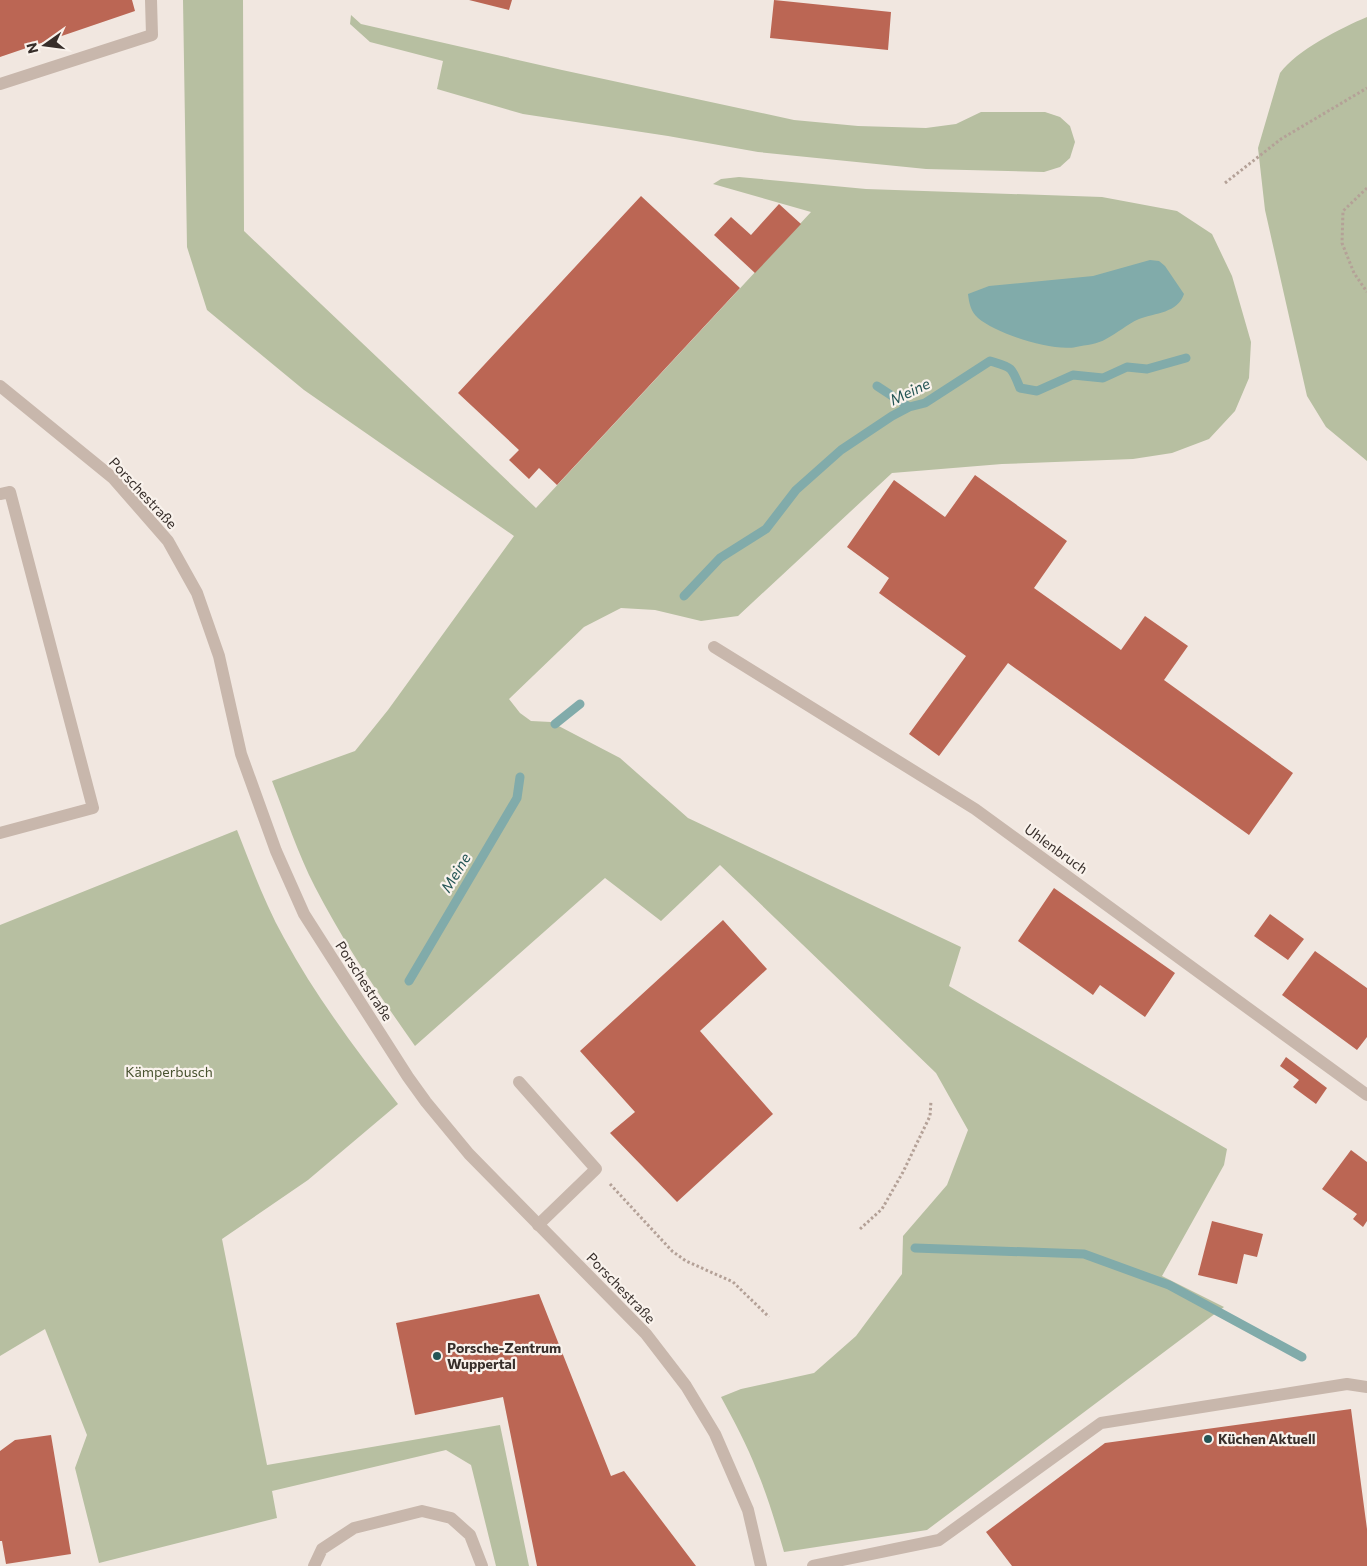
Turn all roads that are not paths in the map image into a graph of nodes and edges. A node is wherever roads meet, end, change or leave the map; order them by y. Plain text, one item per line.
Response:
1 (151, 0) edge
2 (0, 84) edge
3 (0, 386) edge
4 (0, 494) edge
5 (714, 647) dead end
6 (0, 833) edge
7 (519, 1082) dead end
8 (1367, 1095) edge
9 (538, 1224) junction
10 (1367, 1387) edge
11 (844, 1562) edge
12 (314, 1566) edge
13 (482, 1566) edge
14 (761, 1566) edge
15 (813, 1566) edge

1 - 2 street
3 - 9 street, Porschestraße
4 - 6 street
5 - 8 street, Uhlenbruch
7 - 9 street
9 - 14 street, Porschestraße
10 - 11 street
11 - 15 street
12 - 13 street

